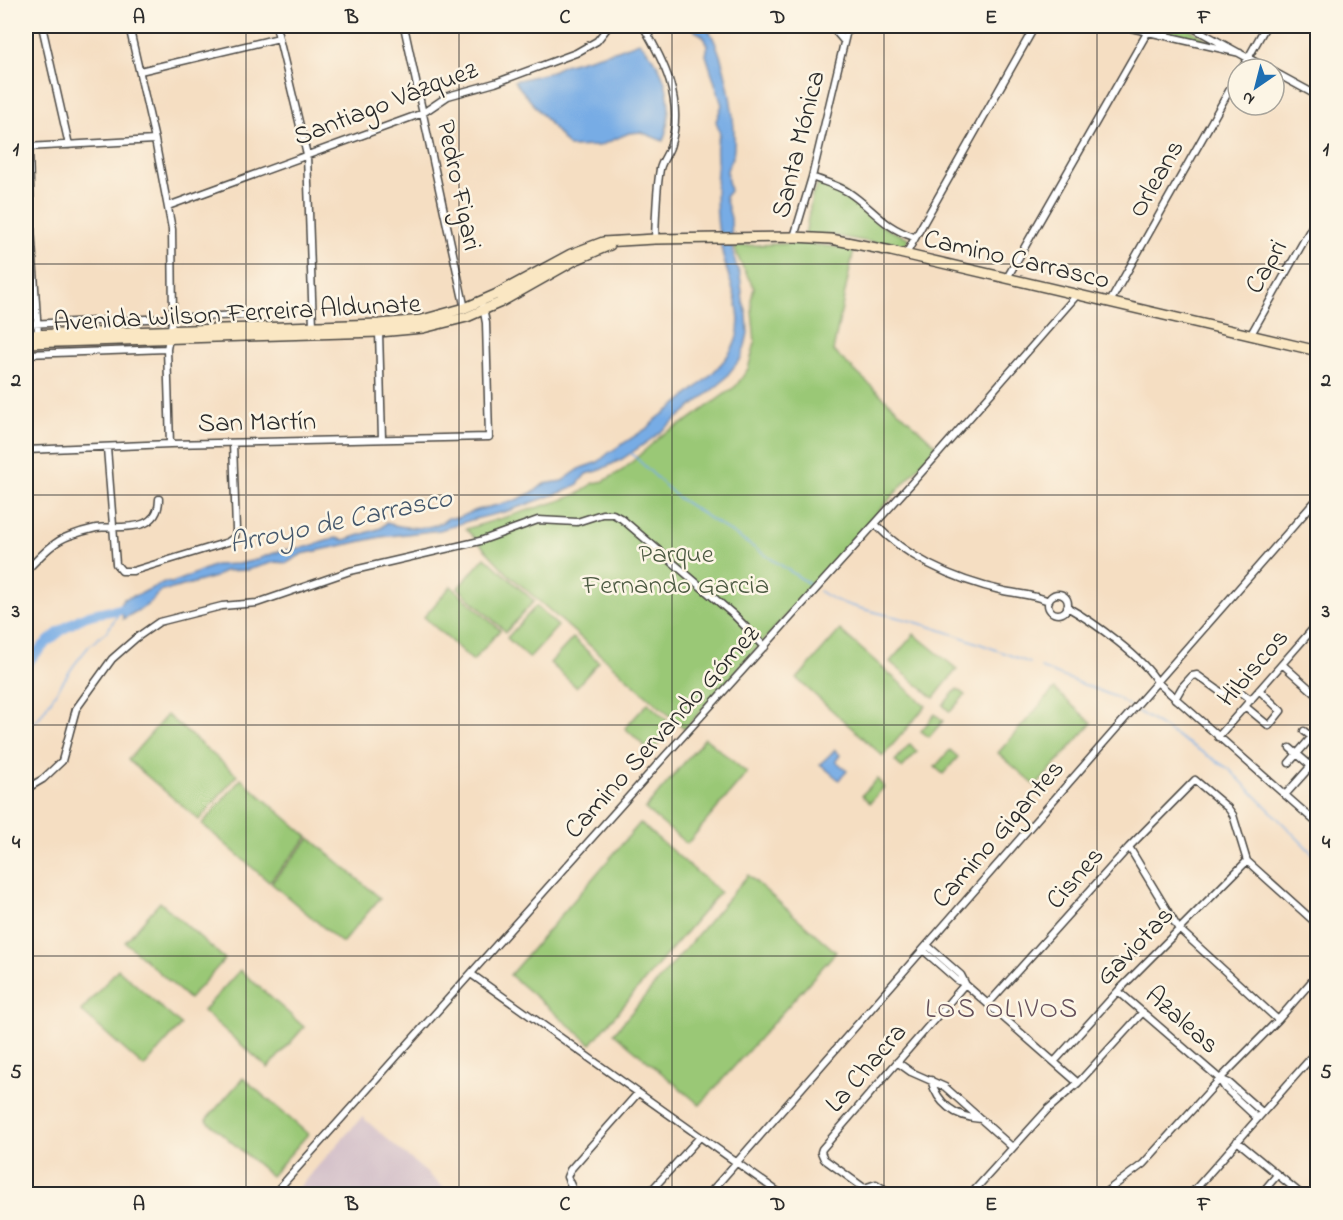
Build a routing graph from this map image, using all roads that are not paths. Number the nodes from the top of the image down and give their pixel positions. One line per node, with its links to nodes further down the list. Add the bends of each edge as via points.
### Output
1 (42, 26): 25 (street)
2 (129, 26): 19 (street)
3 (276, 26): 14 (street)
4 (404, 26): 23 (street, Pedro Figari)
5 (609, 26): 23 (street, Santiago Vázquez, via 597,41 576,53 448,96)
6 (643, 26): 35 (street, via 664,62 675,115 671,144 661,166)
7 (831, 26): 15 (street)
8 (848, 26): 15 (street, Santa Mónica)
9 (1035, 26): 33 (street)
10 (1122, 26): 13 (street)
11 (1190, 26): 16 (street)
12 (1266, 26): 18 (street)
13 (1150, 29): 16 (street); 37 (street)
14 (279, 38): 19 (street); 27 (street)
15 (844, 41): 28 (street, Santa Mónica)
16 (1240, 53): 17 (street)
17 (1246, 57)
18 (1249, 57)
19 (140, 71): 24 (street)
20 (1286, 79): 22 (street)
21 (1226, 96): 39 (street, Orleans)
22 (1317, 96)
23 (423, 113): 27 (street, Santiago Vázquez); 41 (street, Pedro Figari)
24 (155, 140): 25 (street); 29 (street)
25 (69, 145): 26 (street)
26 (27, 147): 31 (street)
27 (307, 155): 29 (street, Santiago Vázquez); 46 (street)
28 (812, 177): 32 (street, Santa Mónica); 33 (street, via 841,188 891,227)
29 (168, 206): 43 (street)
30 (1317, 216): 51 (street, Capri)
31 (28, 227): 44 (street)
32 (794, 237): 34 (main road, Camino Carrasco); 36 (main road, Camino Carrasco, via 831,239)
33 (914, 237): 36 (street)
34 (702, 238): 35 (main road, Avenida Wilson Ferreira Aldunate)
35 (655, 239): 40 (main road, Avenida Wilson Ferreira Aldunate, via 612,243)
36 (906, 255): 37 (main road, Camino Carrasco)
37 (1007, 278): 38 (main road, Camino Carrasco)
38 (1077, 295): 39 (main road, Camino Carrasco); 63 (street, Camino Servando Gómez)
39 (1110, 302): 51 (main road, Camino Carrasco)
40 (483, 306): 41 (main road, Avenida Wilson Ferreira Aldunate); 56 (street, San Martín, via 489,436)
41 (466, 313): 46 (main road, Avenida Wilson Ferreira Aldunate, via 407,322); 47 (main road, Avenida Wilson Ferreira Aldunate, via 423,328)
42 (243, 315): 43 (street, Avenida Wilson Ferreira Aldunate)
43 (173, 317): 44 (street, Avenida Wilson Ferreira Aldunate); 48 (street)
44 (37, 323): 45 (street, Avenida Wilson Ferreira Aldunate); 49 (street)
45 (26, 324)
46 (313, 326): 48 (main road, Avenida Wilson Ferreira Aldunate)
47 (379, 332): 48 (main road, Avenida Wilson Ferreira Aldunate); 56 (street)
48 (170, 333): 49 (main road, Avenida Wilson Ferreira Aldunate); 52 (main road, Avenida Wilson Ferreira Aldunate); 53 (street)
49 (38, 334): 50 (main road, Avenida Wilson Ferreira Aldunate)
50 (26, 335)
51 (1250, 336): 54 (main road, Camino Carrasco)
52 (26, 343)
53 (167, 349): 55 (street, Avenida Wilson Ferreira Aldunate); 58 (street)
54 (1317, 351)
55 (26, 354)
56 (382, 439): 57 (street, San Martín)
57 (233, 442): 58 (street, San Martín); 64 (street, via 235,537 122,572 116,564)
58 (170, 444): 59 (street, San Martín)
59 (106, 448): 60 (street, San Martín); 64 (street)
60 (26, 450)
61 (1317, 498): 71 (street, Camino Gigantes)
62 (159, 500): 64 (street, via 159,507 148,521)
63 (875, 525): 66 (street, via 912,555 943,572 964,581); 69 (street, Camino Servando Gómez)
64 (113, 528): 65 (street, via 67,536)
65 (26, 571)
66 (1049, 601): 67 (street, via 1048,607 1055,614); 67 (street, via 1052,596 1061,595 1066,598)
67 (1067, 608): 71 (street, via 1107,633)
68 (1317, 623): 70 (street, Hibiscos)
69 (765, 647): 87 (street, via 734,615 622,519 602,514 577,522 538,520 480,541 350,571 257,603 222,606 159,622 112,659 76,709 62,761 43,780); 95 (street, Camino Servando Gómez)
70 (1282, 664): 72 (street, Hibiscos); 73 (street)
71 (1157, 682): 74 (street); 94 (street, Camino Gigantes)
72 (1259, 690): 75 (street, Hibiscos); 76 (street, via 1281,714 1269,726)
73 (1317, 696)
74 (1175, 699): 75 (street, via 1187,681 1197,675 1219,692 1236,689); 79 (street)
75 (1251, 700): 76 (street, Hibiscos)
76 (1246, 707): 79 (street, Hibiscos)
77 (1304, 731): 78 (street)
78 (1314, 735): 80 (street); 82 (street)
79 (1218, 737): 88 (street)
80 (1317, 742)
81 (1290, 748): 82 (street)
82 (1297, 754): 84 (street); 85 (street)
83 (1317, 758): 85 (street)
84 (1288, 763)
85 (1311, 766): 86 (street); 88 (street)
86 (1317, 772)
87 (26, 789)
88 (1285, 795): 89 (street)
89 (1317, 825)
90 (1129, 847): 91 (street, Cisnes, via 1195,780 1233,815); 93 (street); 99 (street, Cisnes)
91 (1247, 861): 92 (street); 93 (street, Gaviotas)
92 (1317, 925)
93 (1178, 928): 98 (street, Gaviotas); 101 (street)
94 (925, 948): 97 (street, via 961,975); 115 (street, Camino Gigantes)
95 (471, 974): 108 (street); 118 (street, Camino Servando Gómez)
96 (1317, 974): 101 (street)
97 (965, 984): 99 (street); 103 (street, La Chacra)
98 (1118, 991): 100 (street, Azaleas); 104 (street, Gaviotas)
99 (988, 1004): 104 (street)
100 (1143, 1012): 105 (street, Azaleas); 107 (street)
101 (1278, 1020): 105 (street)
102 (1317, 1050): 109 (street)
103 (897, 1062): 106 (street); 117 (street, La Chacra, via 821,1152 824,1159)
104 (1054, 1062): 107 (street)
105 (1220, 1079): 109 (street, Azaleas); 110 (street, Azaleas); 125 (street, via 1143,1164)
106 (931, 1080): 111 (street, via 945,1087); 111 (street, via 946,1107 960,1116)
107 (1078, 1083): 114 (street)
108 (638, 1093): 112 (street); 119 (street, via 570,1170 567,1177)
109 (1263, 1112): 110 (street)
110 (1257, 1118): 113 (street)
111 (981, 1120): 114 (street)
112 (700, 1137): 115 (street); 120 (street)
113 (1237, 1141): 116 (street); 126 (street)
114 (1012, 1147): 124 (street)
115 (737, 1162): 121 (street, Camino Gigantes); 122 (street)
116 (1277, 1175): 127 (street); 128 (street)
117 (864, 1191): 123 (street, via 876,1184)
118 (274, 1194)
119 (574, 1194)
120 (648, 1194)
121 (709, 1194)
122 (781, 1194)
123 (892, 1194)
124 (971, 1194)
125 (1103, 1194)
126 (1191, 1194)
127 (1261, 1194)
128 (1301, 1194)

